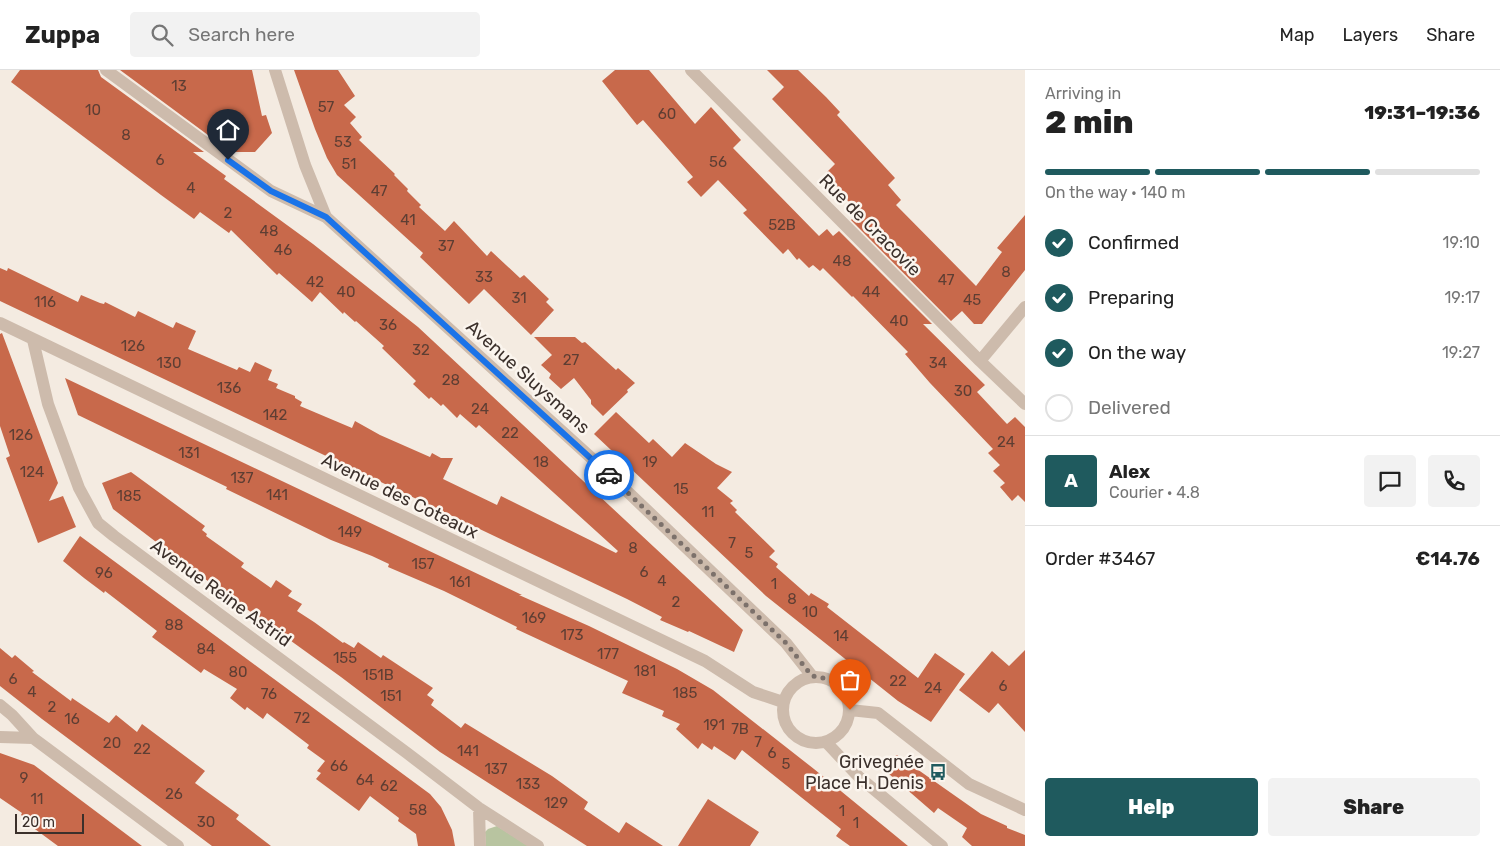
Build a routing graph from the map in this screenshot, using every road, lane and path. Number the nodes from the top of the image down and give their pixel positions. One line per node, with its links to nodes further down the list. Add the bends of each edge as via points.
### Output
1 (106, 70): 4 (street, via 271,191)
2 (275, 70): 4 (street, Avenue Sluysmans, via 305,165)
3 (691, 70): 8 (street, Rue de Cracovie)
4 (326, 217): 10 (street, Avenue Sluysmans, via 609,474 786,643)
5 (1025, 308): 8 (street)
6 (0, 323): 7 (street, Avenue des Coteaux)
7 (33, 340): 11 (street, Avenue des Coteaux, via 705,661 753,692); 17 (street, Avenue Reine Astrid, via 48,404 79,488 98,523)
8 (980, 361): 9 (street, Rue de Cracovie)
9 (1025, 404)
10 (812, 676): 11 (street, via 799,680 787,691); 13 (street, via 830,679 844,691)
11 (783, 702): 16 (street, via 783,718 790,732 807,743)
12 (0, 705): 15 (street)
13 (850, 710): 16 (street, via 847,724); 18 (street, via 878,712 969,784)
14 (0, 737): 15 (street)
15 (33, 738): 19 (street)
16 (826, 742): 22 (street, via 859,777)
17 (479, 808): 20 (street); 21 (street, Avenue Reine Astrid)
18 (1025, 810)
19 (178, 846)
20 (480, 846)
21 (538, 846)
22 (942, 846)

